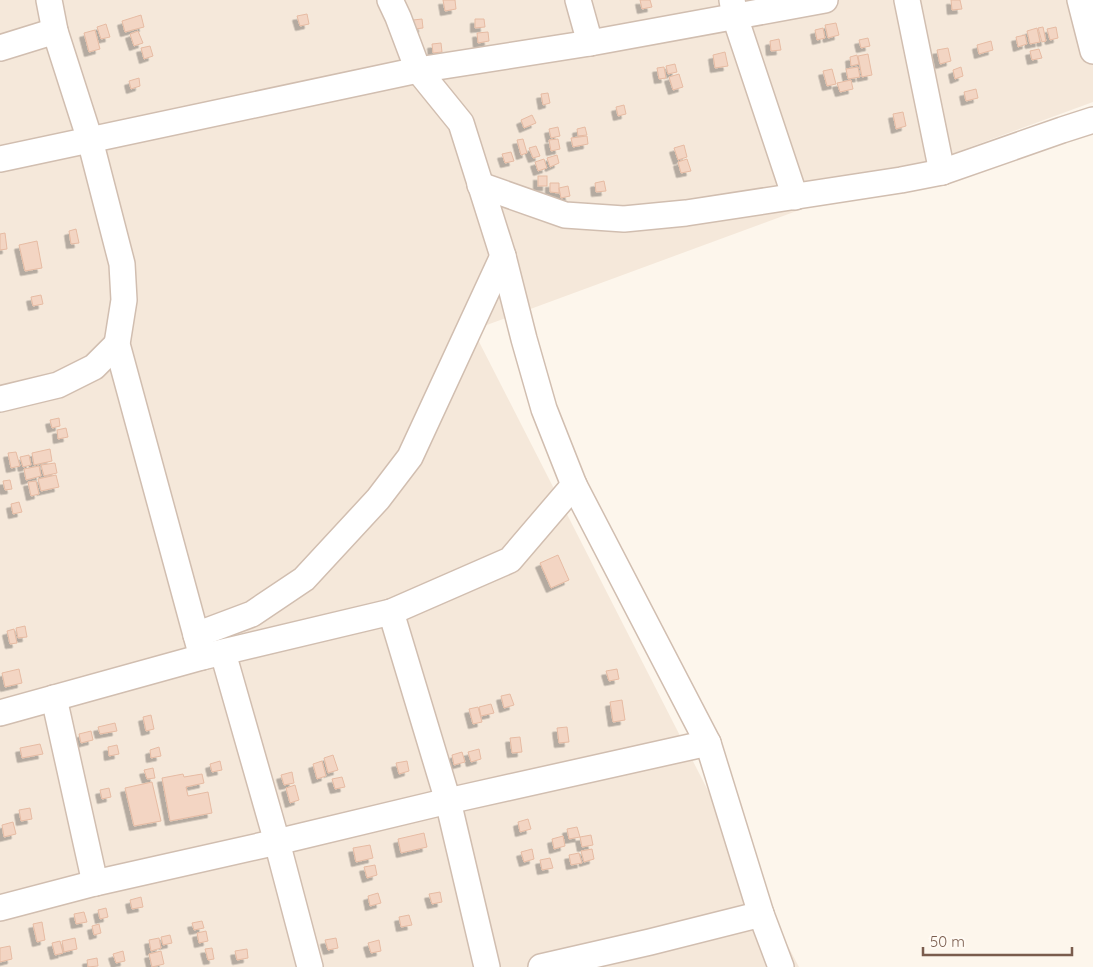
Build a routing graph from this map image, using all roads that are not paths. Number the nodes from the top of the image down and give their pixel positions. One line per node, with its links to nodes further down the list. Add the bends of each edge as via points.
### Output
1 (49, 0): 8 (street)
2 (390, 0): 12 (street)
3 (578, 0): 9 (street)
4 (825, 0): 7 (street)
5 (907, 0): 16 (street)
6 (1080, 0): 11 (street)
7 (734, 8): 9 (street); 18 (street)
8 (55, 31): 10 (street); 14 (street)
9 (590, 43): 12 (street)
10 (0, 48)
11 (1093, 51)
12 (418, 70): 14 (street); 17 (street, via 461,123)
13 (1093, 120): 16 (street)
14 (90, 140): 15 (street); 20 (street, via 122,264 124,300)
15 (0, 159)
16 (942, 172): 18 (street)
17 (480, 185): 18 (street, via 565,215 624,219); 19 (street)
18 (795, 197)
19 (503, 256): 22 (street, via 544,408); 24 (street, via 410,457 378,499 304,579)
20 (117, 344): 21 (street, via 94,367 58,386); 24 (street)
21 (0, 398)
22 (574, 485): 23 (street, via 510,560); 27 (street)
23 (391, 612): 24 (street); 28 (street)
24 (207, 648): 25 (street); 29 (street)
25 (54, 698): 26 (street); 30 (street)
26 (0, 713)
27 (708, 743): 28 (street); 32 (street)
28 (448, 801): 29 (street); 34 (street)
29 (277, 842): 30 (street); 33 (street)
30 (95, 883): 31 (street)
31 (0, 908)
32 (761, 914): 35 (street); 36 (street)
33 (310, 967)
34 (487, 967)
35 (540, 967)
36 (781, 967)

